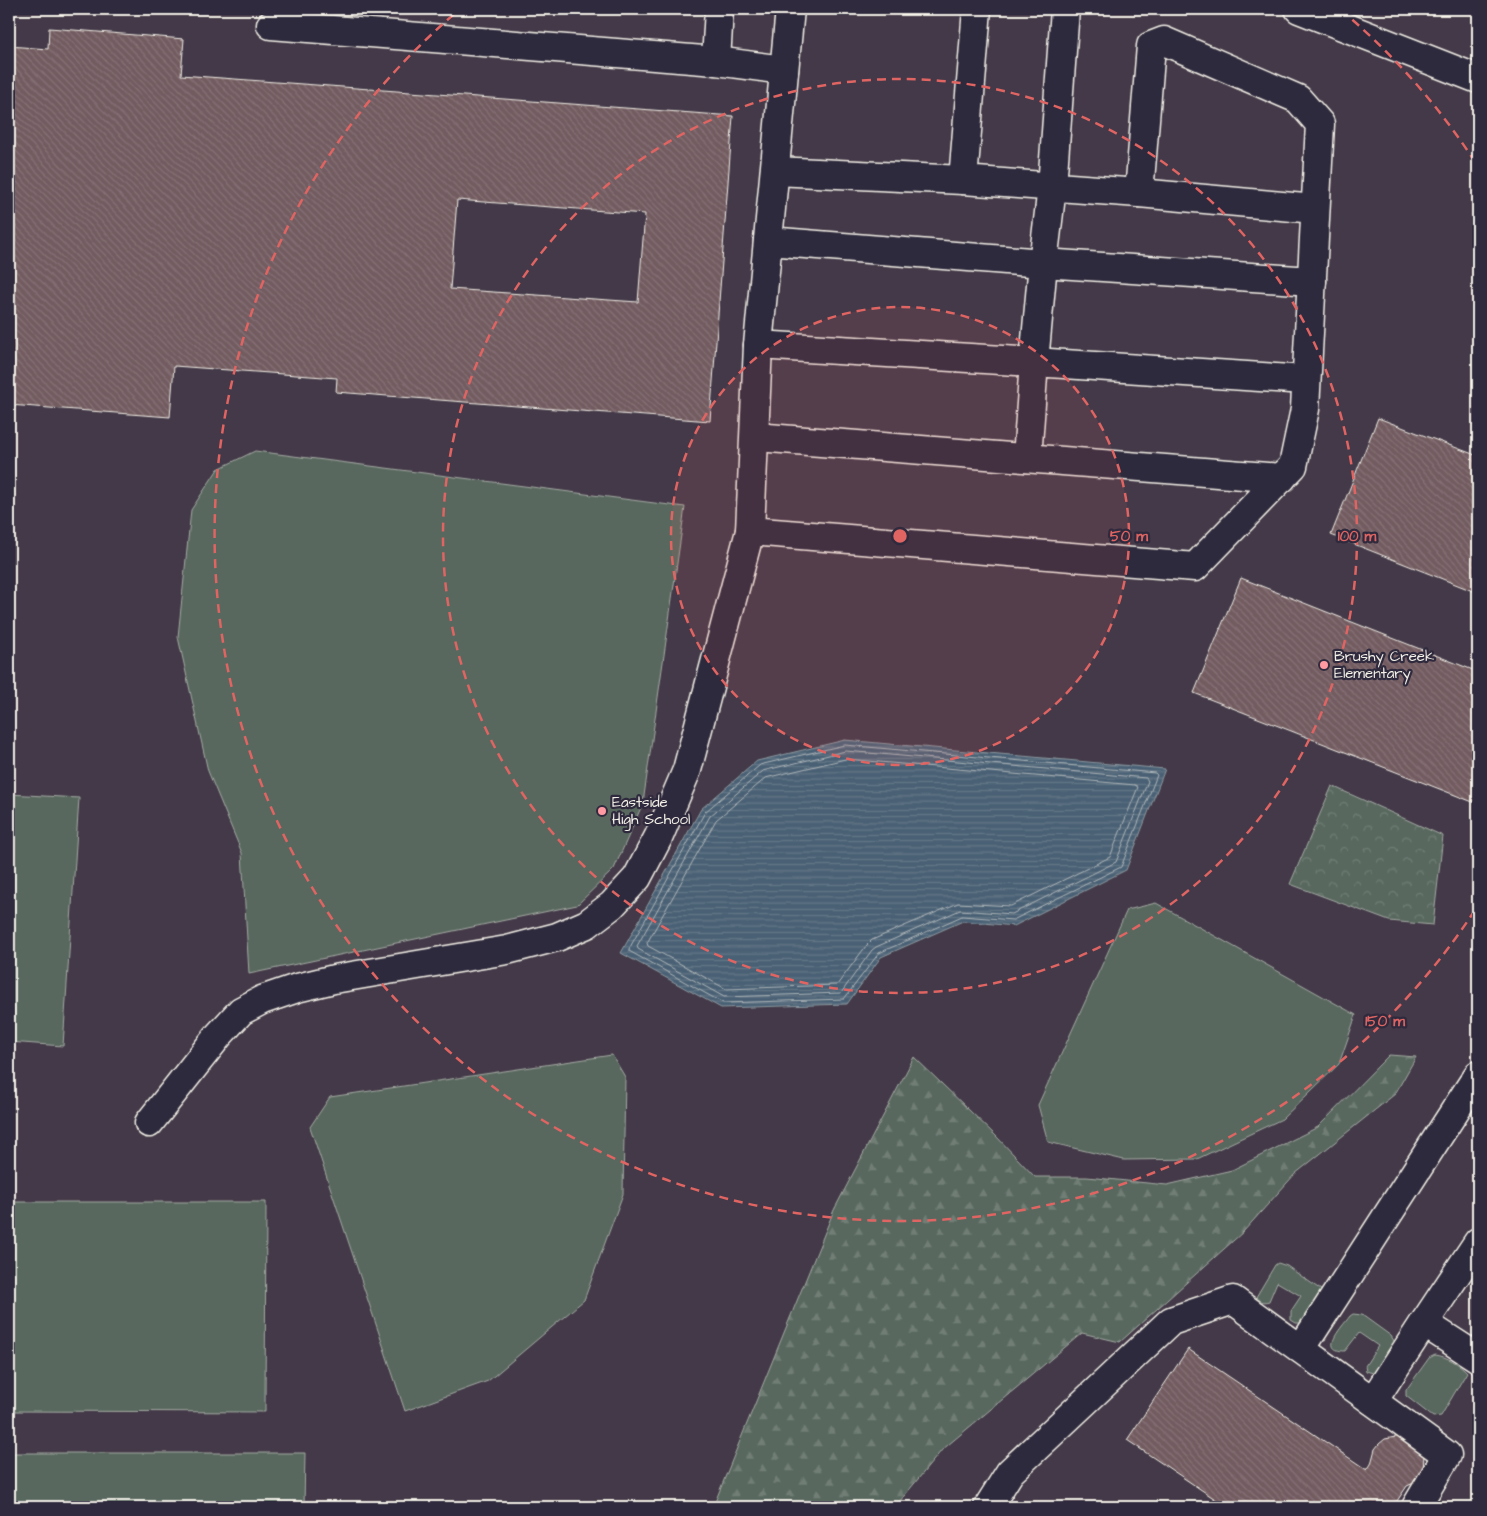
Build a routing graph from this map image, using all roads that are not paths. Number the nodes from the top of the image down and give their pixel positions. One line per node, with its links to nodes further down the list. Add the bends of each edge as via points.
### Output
1 (719, 9): 7 (street)
2 (790, 9): 8 (street)
3 (977, 9): 11 (street)
4 (1065, 9): 12 (street)
5 (1299, 9): 9 (street)
6 (271, 25): 7 (street)
7 (716, 61): 8 (street)
8 (784, 70): 10 (street)
9 (1478, 79)
10 (775, 171): 11 (street); 15 (street)
11 (963, 180): 12 (street)
12 (1052, 187): 13 (street); 16 (street)
13 (1139, 193): 14 (street); 14 (street, via 1151,46 1164,41 1298,99 1320,124)
14 (1315, 209): 17 (street)
15 (768, 242): 16 (street); 18 (street)
16 (1043, 263): 17 (street); 19 (street)
17 (1312, 281): 20 (street)
18 (758, 345): 19 (street); 21 (street)
19 (1034, 362): 20 (street); 22 (street)
20 (1306, 380): 23 (street, via 1305,409 1293,466)
21 (755, 437): 22 (street); 24 (street)
22 (1027, 458): 23 (street)
23 (1282, 478): 24 (street, via 1195,567)
24 (750, 531): 26 (street, via 687,770 660,836 637,878 612,905 587,924 557,937 507,950 334,979 262,1000 241,1011 218,1036)
25 (1478, 1075): 29 (street)
26 (149, 1123)
27 (1478, 1242): 28 (street)
28 (1424, 1323): 30 (street); 31 (street)
29 (1301, 1349): 31 (street); 32 (street, via 1233,1300 1171,1322 1010,1472)
30 (1478, 1358)
31 (1372, 1401): 33 (street, via 1447,1455)
32 (988, 1507)
33 (1416, 1507)

